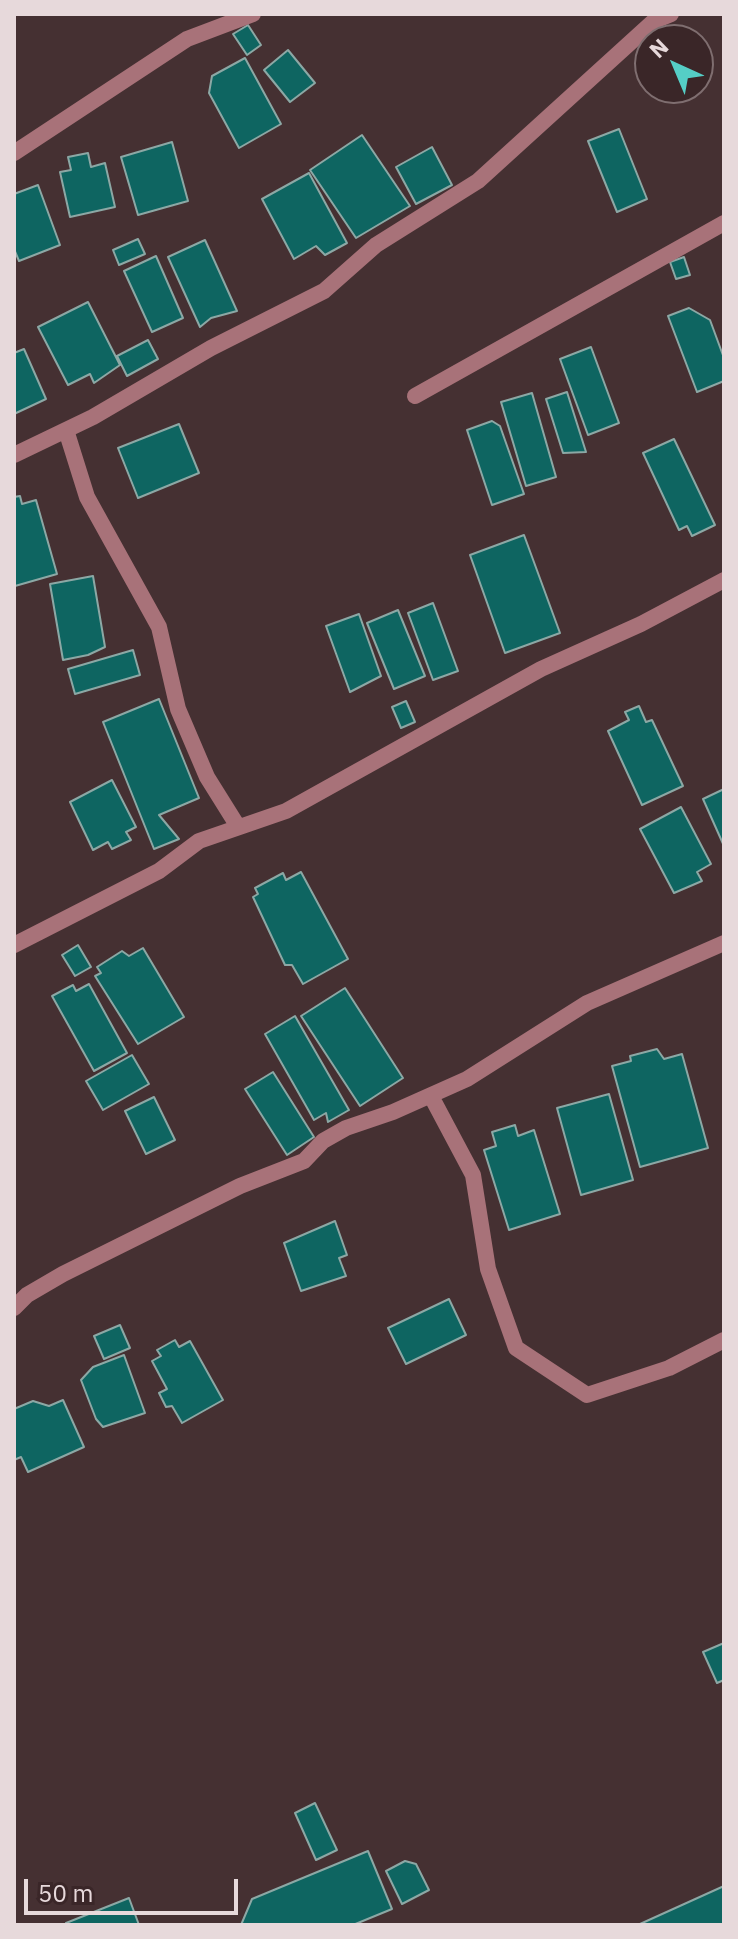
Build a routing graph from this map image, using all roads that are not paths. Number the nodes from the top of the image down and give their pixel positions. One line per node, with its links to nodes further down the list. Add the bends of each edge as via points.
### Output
1 (253, 14): 3 (street, via 187,39)
2 (671, 14): 6 (street, via 654,21 478,181 376,245 324,291)
3 (14, 153)
4 (724, 223): 5 (street)
5 (415, 396)
6 (66, 430): 7 (street); 9 (street, via 87,497 159,627 178,709 207,777)
7 (14, 455)
8 (724, 580): 9 (street, via 541,669 286,811)
9 (237, 825): 11 (street)
10 (724, 943): 12 (street, via 587,1003)
11 (14, 945)
12 (431, 1096): 13 (street, via 346,1128 304,1161 240,1186 63,1274); 14 (street, via 473,1175 488,1269 516,1348 587,1395 669,1368)
13 (14, 1308)
14 (724, 1340)

